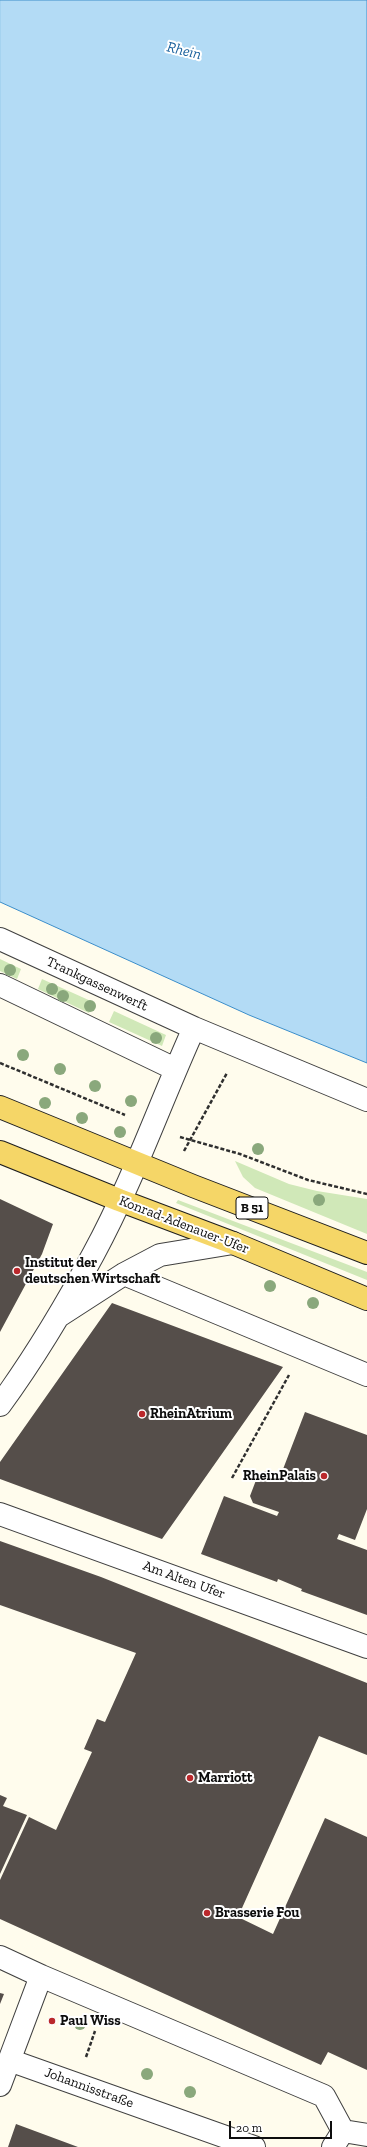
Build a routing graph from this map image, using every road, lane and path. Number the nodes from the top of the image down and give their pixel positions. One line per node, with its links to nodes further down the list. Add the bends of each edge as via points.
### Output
1 (0, 939): 3 (street, Trankgassenwerft)
2 (0, 985): 6 (street)
3 (194, 1028): 4 (street, Trankgassenwerft); 6 (street)
4 (240, 1048): 7 (street, Trankgassenwerft); 10 (path)
5 (0, 1063): 9 (path)
6 (175, 1070): 9 (street)
7 (367, 1100)
8 (0, 1107): 12 (main road, B 51)
9 (152, 1126): 10 (path); 12 (street)
10 (191, 1140): 13 (path); 14 (path, via 240,1154 308,1180)
11 (0, 1152): 15 (main road, Konrad-Adenauer-Ufer)
12 (137, 1162): 13 (main road, B 51); 15 (street)
13 (171, 1176): 17 (main road, B 51)
14 (367, 1194)
15 (119, 1200): 16 (main road, Konrad-Adenauer-Ufer); 20 (street, via 94,1253)
16 (233, 1243): 18 (street, via 160,1255); 19 (main road, Konrad-Adenauer-Ufer)
17 (367, 1253)
18 (124, 1274): 20 (street); 22 (street)
19 (367, 1299)
20 (57, 1318): 23 (street)
21 (289, 1374): 24 (path)
22 (367, 1375)
23 (0, 1405)
24 (232, 1478)
25 (0, 1514): 26 (street, Am Alten Ufer)
26 (367, 1647)
27 (0, 1957): 28 (street)
28 (41, 1976): 29 (street); 30 (street)
29 (105, 2003): 31 (path); 34 (street, via 324,2096)
30 (9, 2060): 31 (street, Johannisstraße); 32 (street)
31 (76, 2084): 35 (street, Johannisstraße)
32 (0, 2085)
33 (367, 2135): 34 (street)
34 (338, 2139)
35 (254, 2147)

